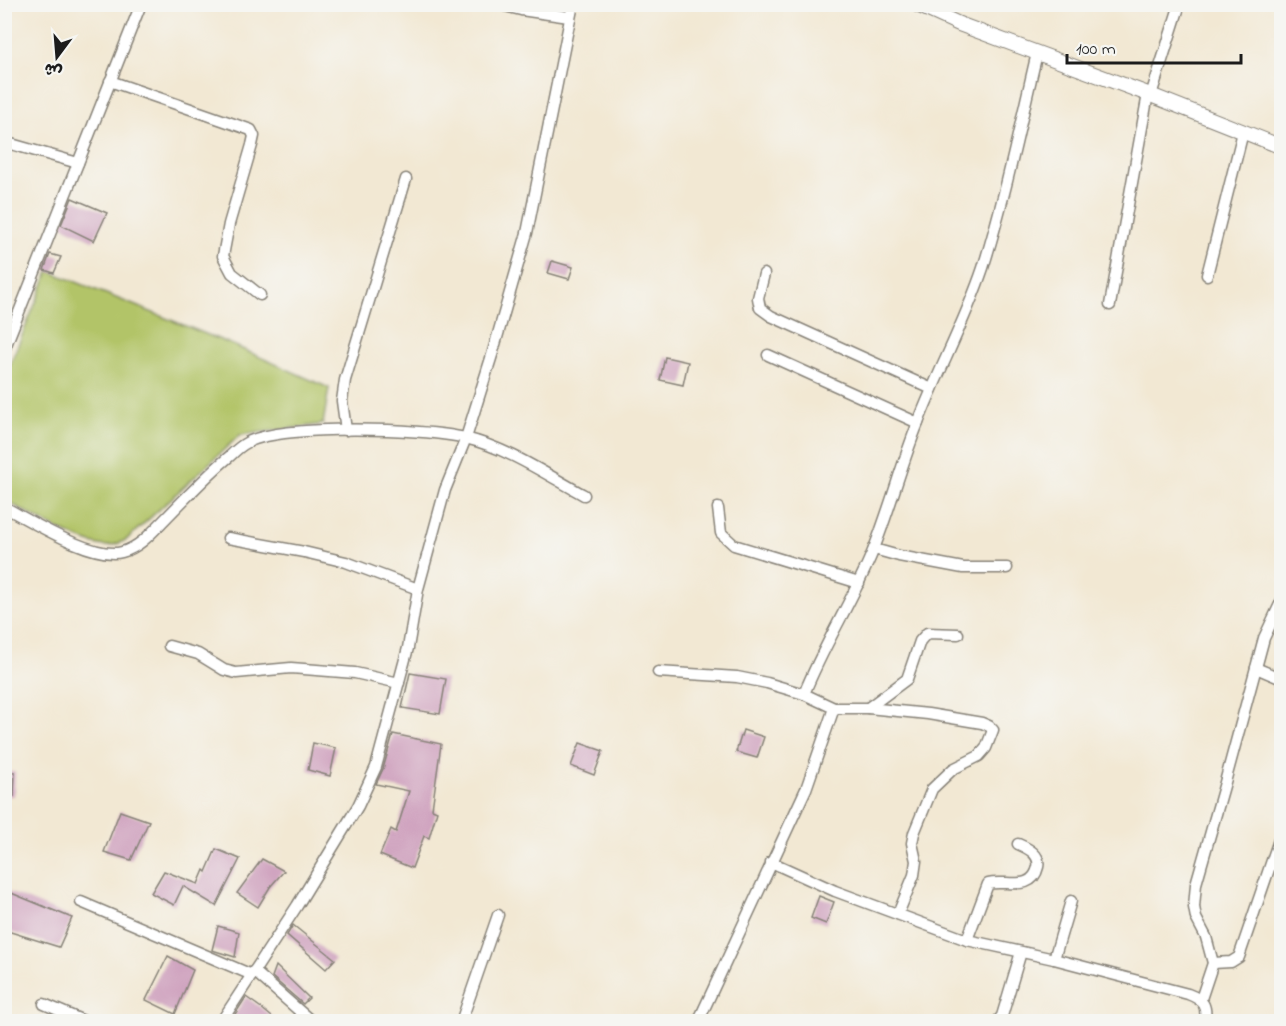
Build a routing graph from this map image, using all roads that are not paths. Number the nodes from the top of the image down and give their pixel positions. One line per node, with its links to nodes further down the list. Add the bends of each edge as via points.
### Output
1 (141, 4): 8 (street)
2 (497, 4): 6 (street)
3 (573, 4): 6 (street)
4 (915, 4): 7 (street)
5 (1180, 4): 9 (street)
6 (569, 17): 24 (street, via 527,233)
7 (1037, 53): 9 (street); 21 (street, via 982,268 964,322)
8 (110, 81): 13 (street); 17 (street, via 251,130 254,136 223,256 232,273)
9 (1150, 94): 10 (street); 18 (street)
10 (1243, 132): 12 (street); 16 (street)
11 (4, 142): 13 (street)
12 (1281, 147)
13 (78, 163): 19 (street)
14 (406, 179): 23 (street, via 342,390)
15 (764, 274): 21 (street, via 758,298 760,308 771,316)
16 (1207, 275)
17 (261, 295)
18 (1110, 305)
19 (4, 350)
20 (768, 355): 22 (street)
21 (932, 389): 22 (street)
22 (918, 423): 29 (street)
23 (346, 430): 24 (street); 26 (street, via 272,435 247,442 141,543 121,552 104,553 77,544)
24 (466, 438): 25 (street, via 511,455); 32 (street, via 445,490)
25 (584, 495)
26 (4, 507)
27 (718, 508): 31 (street, via 721,533 734,545)
28 (228, 538): 32 (street, via 346,562)
29 (874, 549): 30 (street, via 963,568); 31 (street)
30 (1007, 568)
31 (859, 583): 40 (street)
32 (418, 589): 39 (street)
33 (1281, 600): 36 (street)
34 (958, 634): 42 (street, via 927,633 907,679)
35 (169, 646): 39 (street, via 198,654 236,674 291,668 355,673)
36 (1256, 668): 38 (street); 53 (street, via 1196,884 1196,918)
37 (658, 672): 40 (street, via 737,677)
38 (1281, 679)
39 (399, 683): 54 (street, via 376,767 358,806)
40 (804, 694): 41 (street)
41 (834, 708): 42 (street); 45 (street, via 806,789)
42 (868, 708): 48 (street, via 975,722 993,730 979,756 953,769 932,789 914,833 914,875)
43 (1281, 831): 53 (street, via 1239,957 1231,962)
44 (1018, 844): 50 (street, via 1033,852 1039,862 1038,870 1020,884 988,884)
45 (771, 862): 48 (street); 61 (street)
46 (1071, 901): 52 (street)
47 (81, 902): 54 (street)
48 (898, 914): 50 (street)
49 (498, 915): 60 (street)
50 (967, 940): 51 (street)
51 (1021, 952): 52 (street); 62 (street)
52 (1054, 959): 55 (street)
53 (1213, 963): 55 (street)
54 (253, 973): 58 (street); 59 (street)
55 (1201, 999): 63 (street, via 1207,1009)
56 (44, 1004): 57 (street)
57 (86, 1022)
58 (221, 1022)
59 (312, 1022)
60 (461, 1022)
61 (698, 1022)
62 (997, 1022)
63 (1205, 1022)

